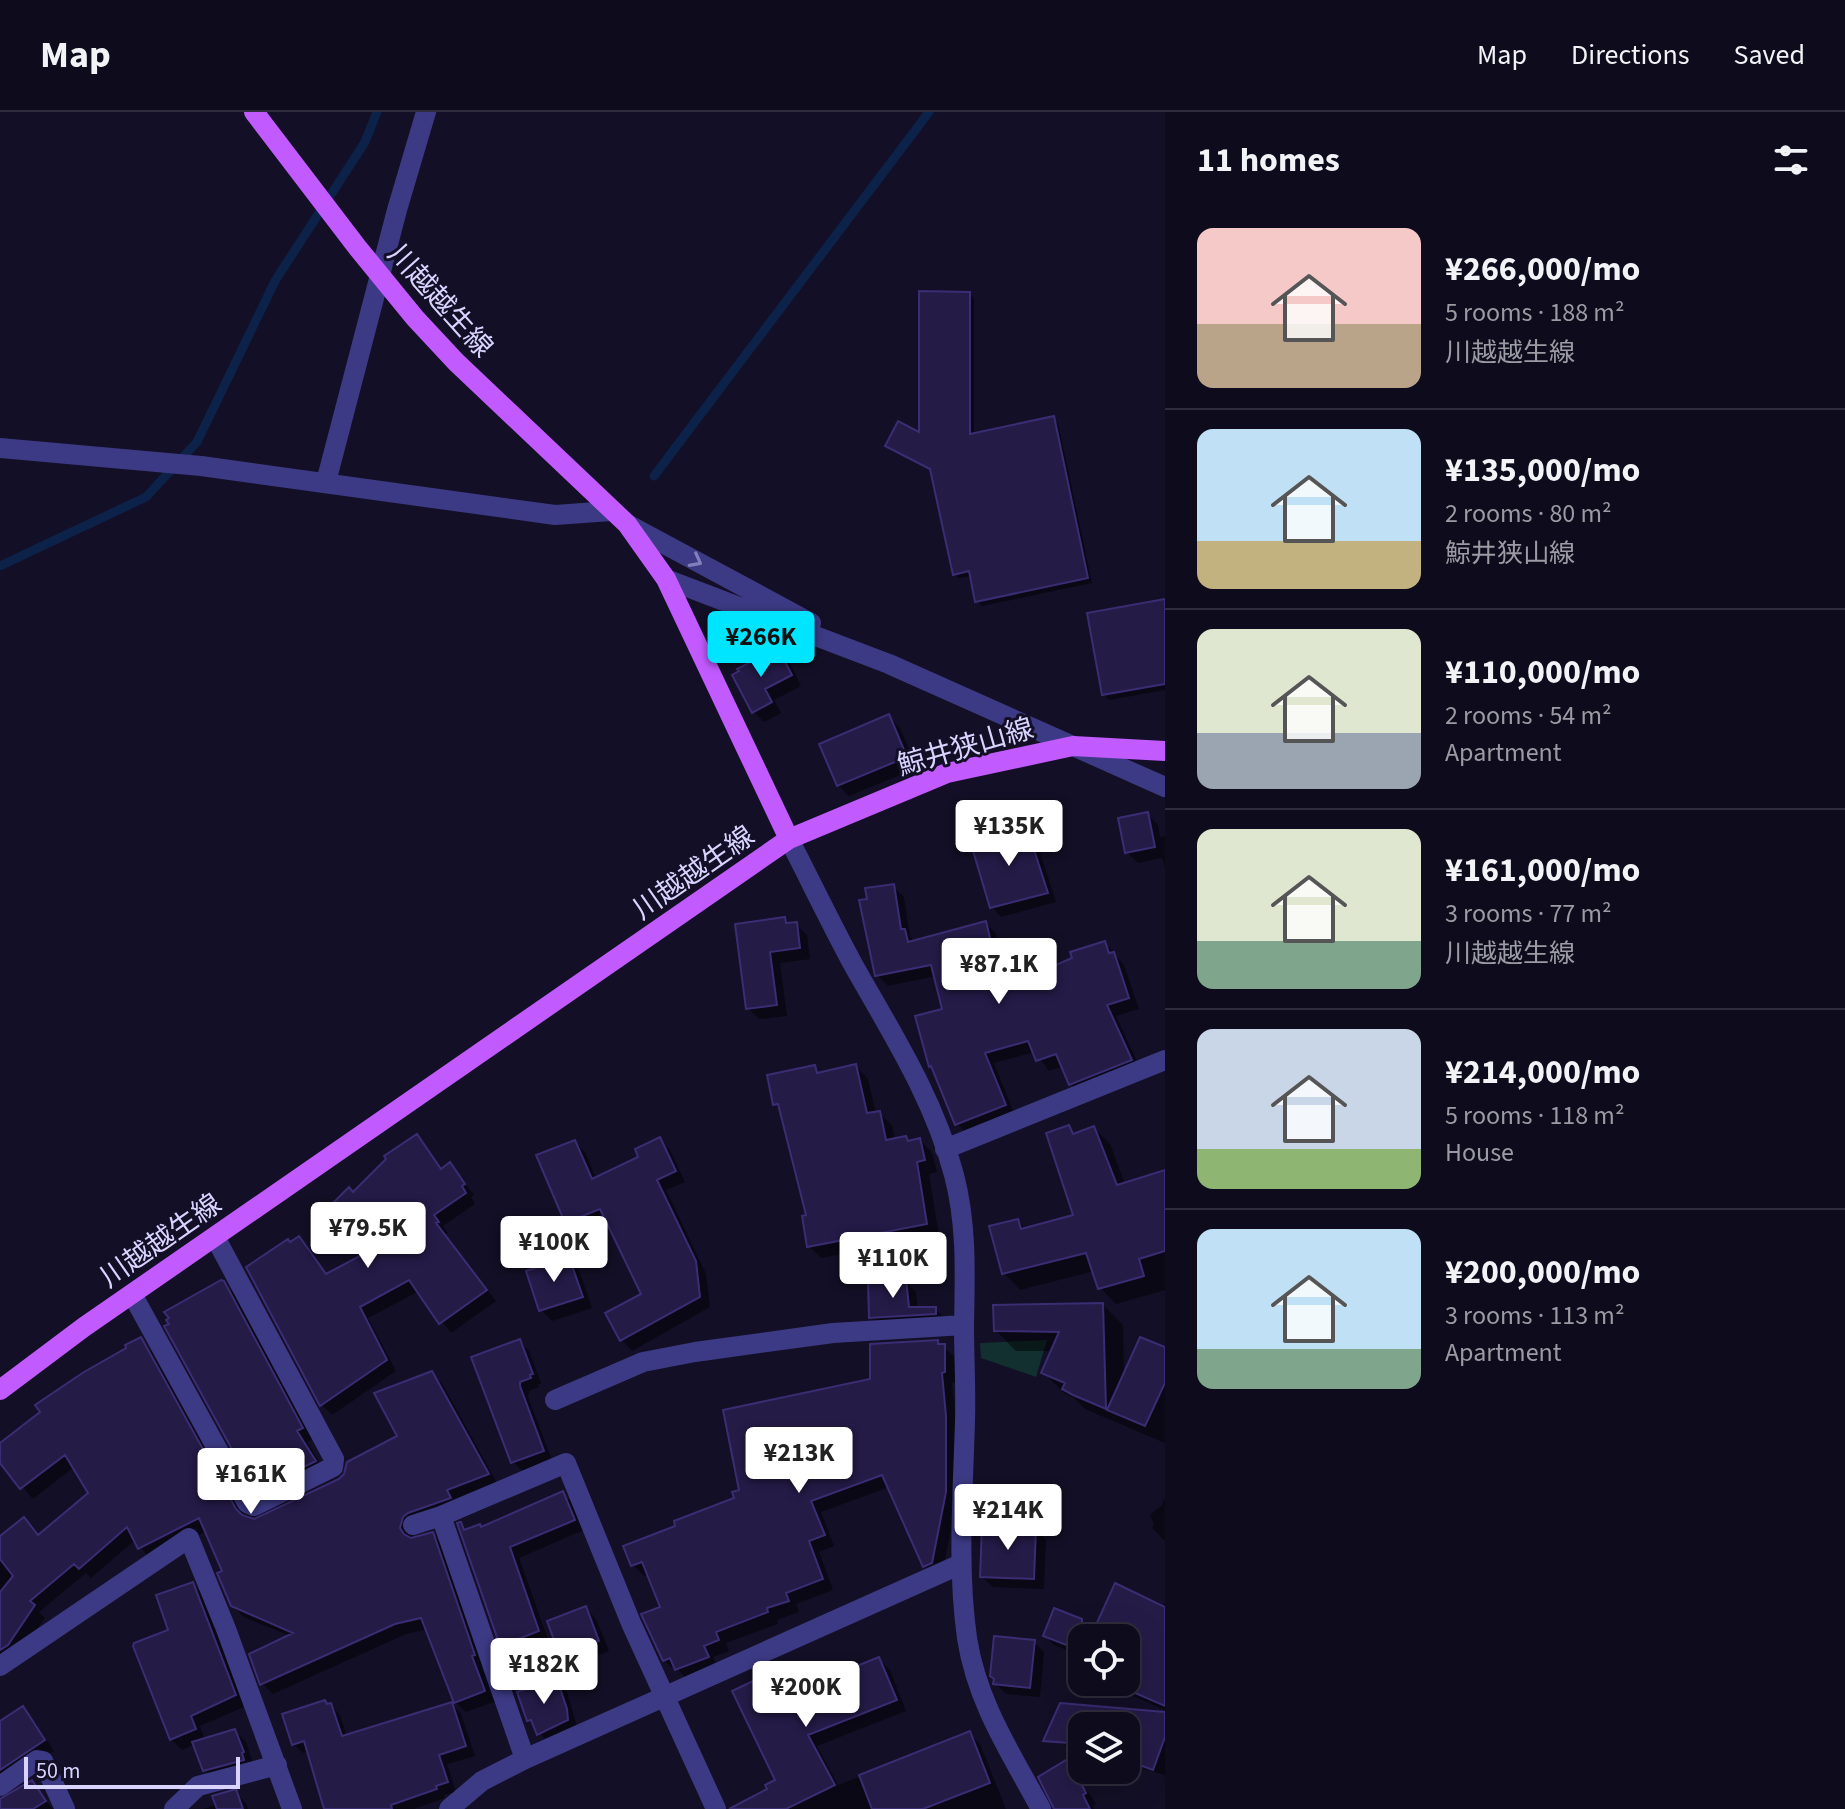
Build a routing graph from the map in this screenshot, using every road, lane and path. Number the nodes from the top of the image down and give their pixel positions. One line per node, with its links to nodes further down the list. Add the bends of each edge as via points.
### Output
1 (254, 112): 5 (main road, 川越越生線, via 388,287 456,362)
2 (426, 112): 4 (street)
3 (0, 448): 4 (street)
4 (326, 482): 5 (street, via 555,515)
5 (619, 518): 6 (main road, 川越越生線); 7 (street, one-way to 7)
6 (666, 579): 7 (street); 11 (main road, 川越越生線)
7 (889, 664): 8 (street)
8 (1073, 746): 9 (main road, 鯨井狭山線); 10 (street); 11 (main road, 鯨井狭山線, via 947,773)
9 (1165, 751)
10 (1165, 787)
11 (789, 839): 13 (street, via 905,1053); 14 (main road, 川越越生線)
12 (1165, 1060): 13 (street)
13 (945, 1149): 16 (street, via 966,1257)
14 (215, 1237): 15 (main road, 川越越生線); 15 (street, via 334,1459 333,1467 254,1506 247,1503)
15 (132, 1294): 17 (main road, 川越越生線)
16 (964, 1325): 18 (street, via 833,1333 695,1352 643,1362); 21 (street)
17 (0, 1390)
18 (555, 1400)
19 (441, 1516): 20 (street); 23 (street, via 566,1463); 24 (street)
20 (413, 1525)
21 (961, 1564): 23 (street); 32 (street, via 967,1640 980,1687 1006,1750)
22 (0, 1666): 25 (street, via 189,1538)
23 (666, 1694): 24 (street); 31 (street)
24 (525, 1759): 30 (street, via 482,1781)
25 (277, 1765): 28 (street, via 198,1786); 29 (street)
26 (0, 1786): 27 (street, via 43,1761)
27 (65, 1809)
28 (174, 1809)
29 (292, 1809)
30 (449, 1809)
31 (716, 1809)
32 (1041, 1809)

